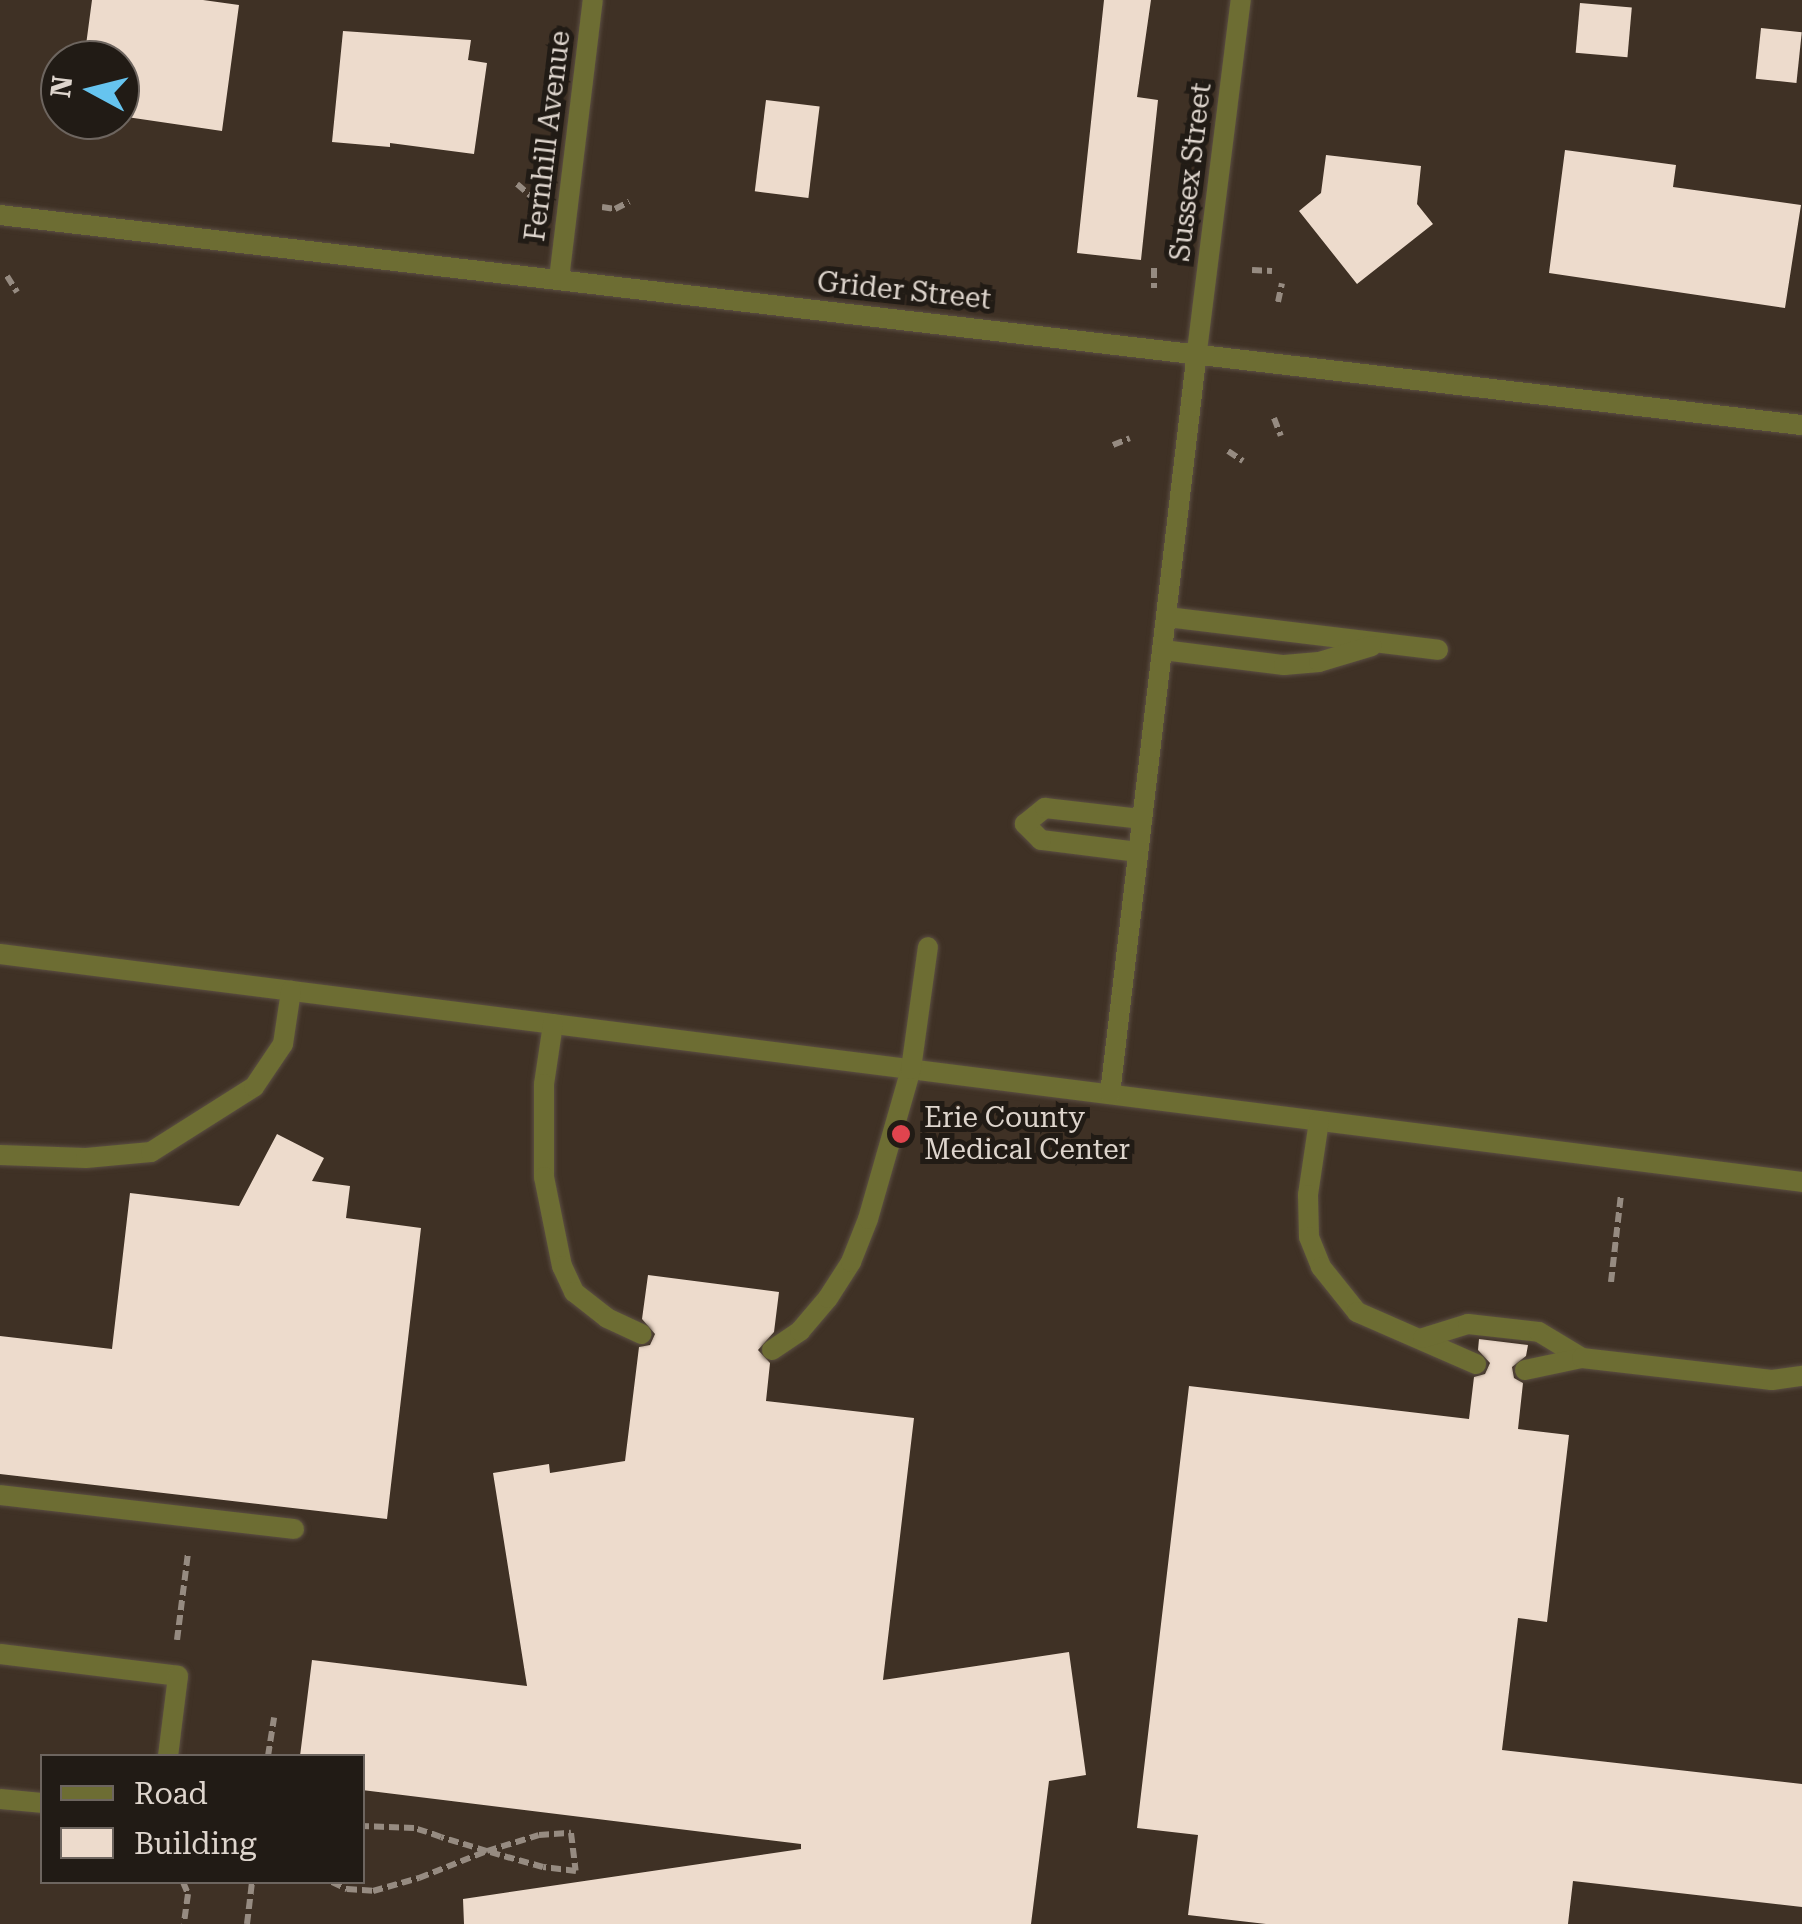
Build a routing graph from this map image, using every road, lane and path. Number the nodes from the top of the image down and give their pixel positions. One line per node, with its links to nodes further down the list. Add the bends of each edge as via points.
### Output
1 (593, 0): 12 (street, Fernhill Avenue)
2 (1241, 0): 17 (street, Sussex Street)
3 (516, 184): 4 (path)
4 (530, 196)
5 (629, 202): 6 (path)
6 (615, 209)
7 (0, 215): 12 (street, Grider Street)
8 (1154, 268): 14 (path)
9 (1252, 270): 10 (path)
10 (1272, 271)
11 (8, 276): 15 (path)
12 (559, 280): 17 (street, Grider Street)
13 (1282, 284): 16 (path)
14 (1154, 288)
15 (17, 292)
16 (1278, 302)
17 (1197, 351): 19 (street, Grider Street); 25 (street, Sussex Street)
18 (1274, 418): 20 (path)
19 (1802, 424)
20 (1280, 436)
21 (1130, 438): 22 (path)
22 (1113, 445)
23 (1228, 451): 24 (path)
24 (1243, 461)
25 (1167, 617): 26 (street); 27 (street, Sussex Street)
26 (1381, 644): 27 (street, via 1284,665); 28 (street)
27 (1162, 650): 29 (street, Sussex Street)
28 (1438, 650)
29 (1142, 819): 30 (street, Sussex Street); 30 (street, via 1046,808 1025,824 1040,840)
30 (1138, 852): 36 (street, Sussex Street)
31 (928, 946): 35 (street)
32 (0, 954): 33 (street)
33 (291, 991): 34 (street); 38 (street, via 283,1044 254,1086 151,1152 86,1158)
34 (553, 1024): 35 (street); 42 (street, via 544,1084 544,1176 562,1266 574,1292)
35 (911, 1070): 36 (street); 44 (street, via 851,1262 800,1331)
36 (1110, 1094): 37 (street)
37 (1319, 1121): 39 (street); 43 (street, via 1308,1195 1309,1237 1321,1268 1357,1312)
38 (0, 1154)
39 (1802, 1182)
40 (1621, 1197): 41 (path)
41 (1611, 1282)
42 (641, 1334)
43 (1423, 1338): 45 (street, via 1468,1324 1539,1332); 46 (street)
44 (772, 1350)
45 (1582, 1358): 47 (street); 48 (street, via 1772,1380)
46 (1476, 1364)
47 (1524, 1370)
48 (1802, 1376)
49 (0, 1495): 50 (street)
50 (294, 1529)
51 (189, 1544): 52 (path)
52 (177, 1645)
53 (0, 1654): 55 (street, via 178,1676)
54 (274, 1716): 56 (path)
55 (168, 1754)
56 (268, 1754)
57 (0, 1798): 58 (street)
58 (40, 1803)
59 (365, 1826): 60 (path, via 414,1828)
60 (487, 1851): 60 (path, via 539,1834 572,1833 576,1871); 63 (path, via 373,1891)
61 (184, 1884): 64 (path)
62 (252, 1884): 65 (path)
63 (336, 1884)
64 (184, 1924)
65 (248, 1924)

